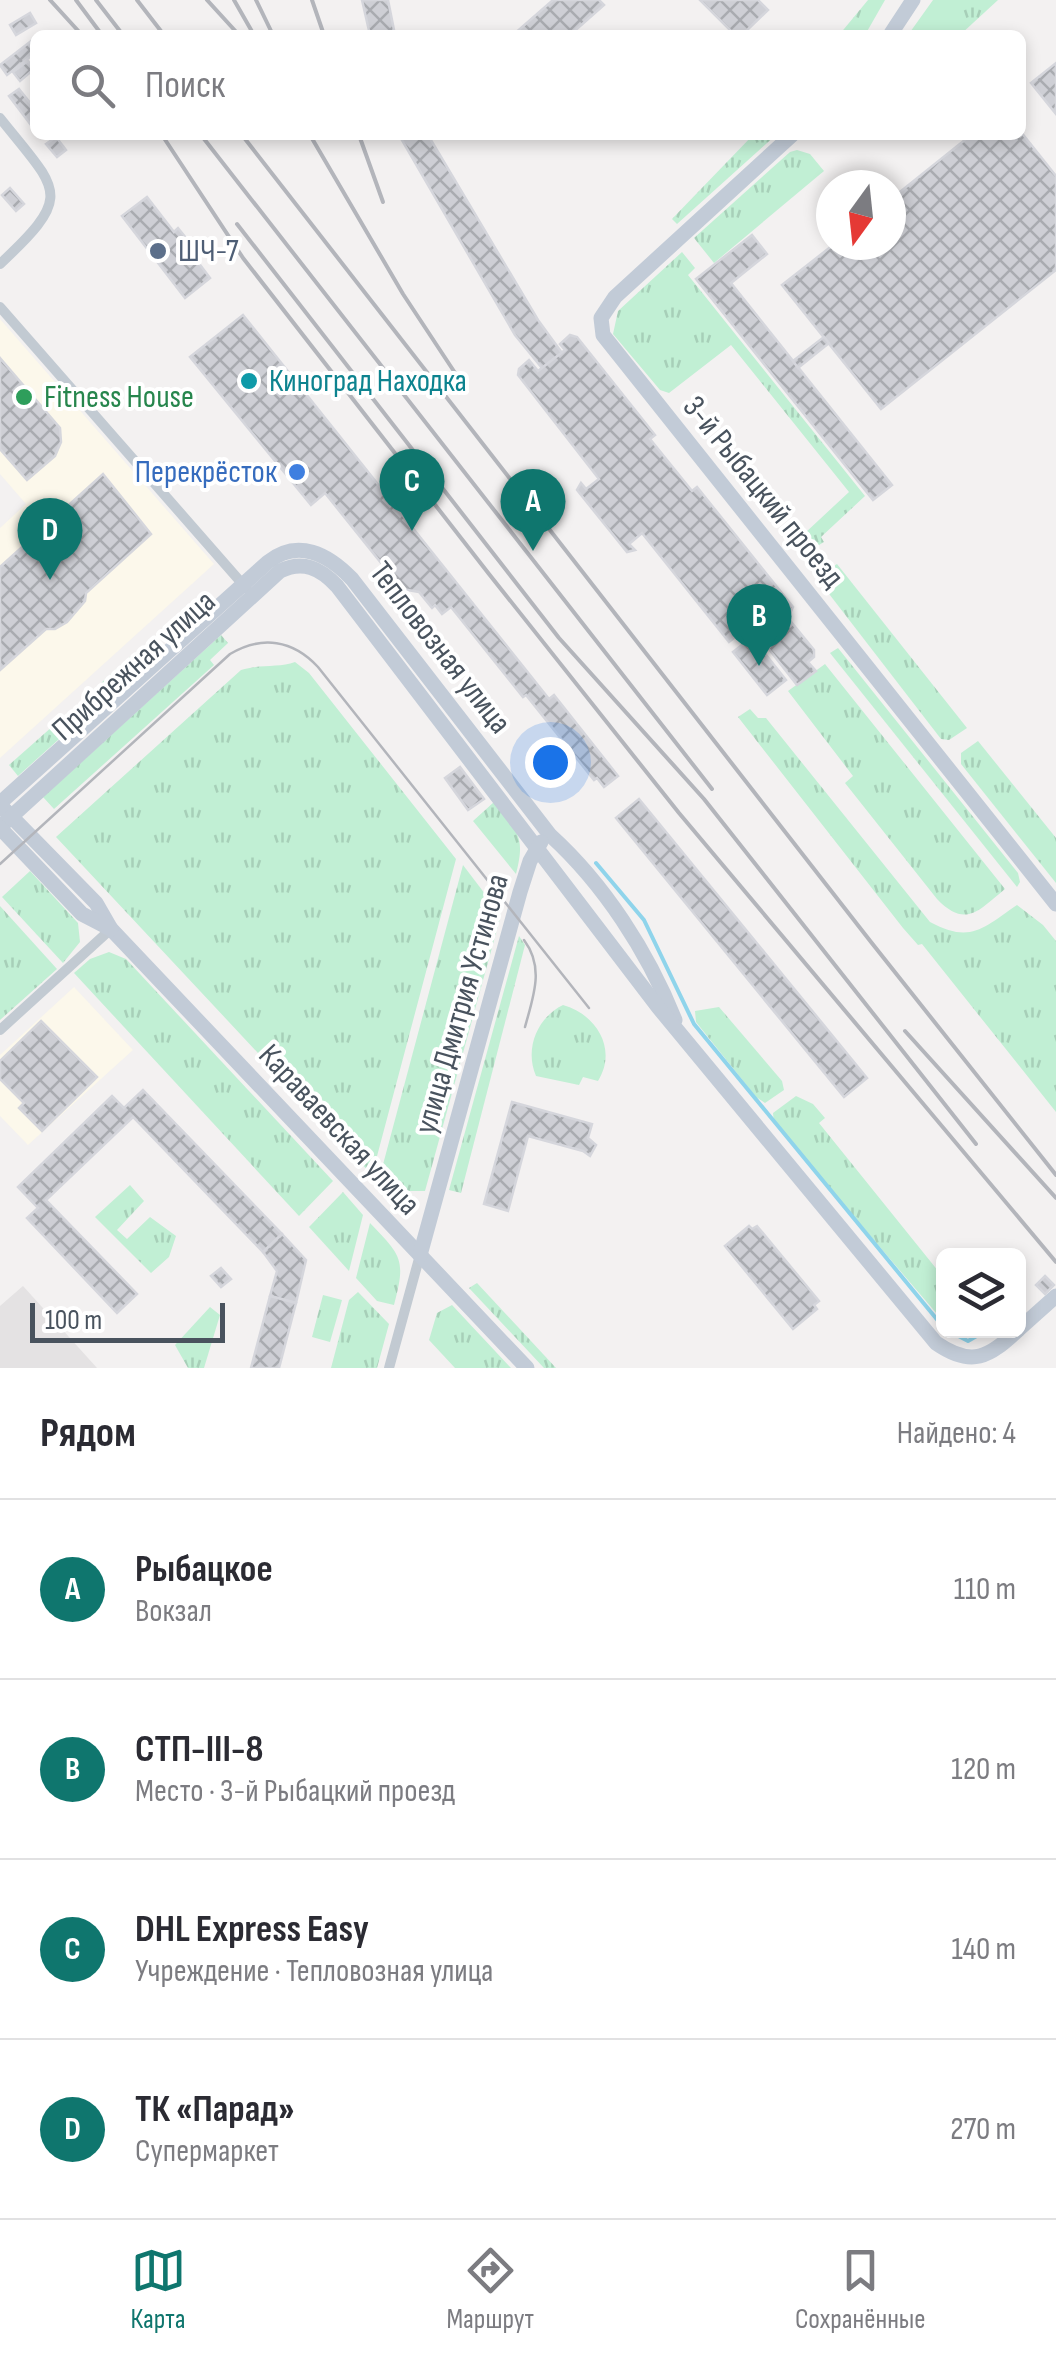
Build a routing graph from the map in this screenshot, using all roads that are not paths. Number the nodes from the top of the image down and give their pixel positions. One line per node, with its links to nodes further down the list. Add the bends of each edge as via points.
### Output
1 (913, 0): 2 (street)
2 (893, 30)
3 (0, 118): 5 (street, via 42,170 51,199 36,231)
4 (787, 140): 11 (street, 3-й Рыбацкий проезд, via 615,297 601,318 602,334)
5 (0, 264)
6 (0, 306): 8 (street)
7 (315, 560): 8 (street, Прибрежная улица, via 290,550 278,554); 10 (street, Тепловозная улица)
8 (248, 590): 9 (street, Прибрежная улица)
9 (2, 816): 12 (street, Караваевская улица, via 82,914)
10 (544, 840): 14 (street, Тепловозная улица); 14 (street, Тепловозная улица, via 569,852 616,911); 15 (street, улица Дмитрия Устинова, via 520,892)
11 (1056, 904)
12 (111, 929): 13 (street); 15 (street, Караваевская улица)
13 (0, 1030)
14 (680, 1033): 18 (street, Тепловозная улица, via 936,1343 952,1354 981,1358)
15 (420, 1255): 19 (street, улица Дмитрия Устинова); 20 (street, Караваевская улица)
16 (1056, 1296): 17 (street)
17 (1026, 1323)
18 (1009, 1338)
19 (390, 1368)
20 (527, 1368)

